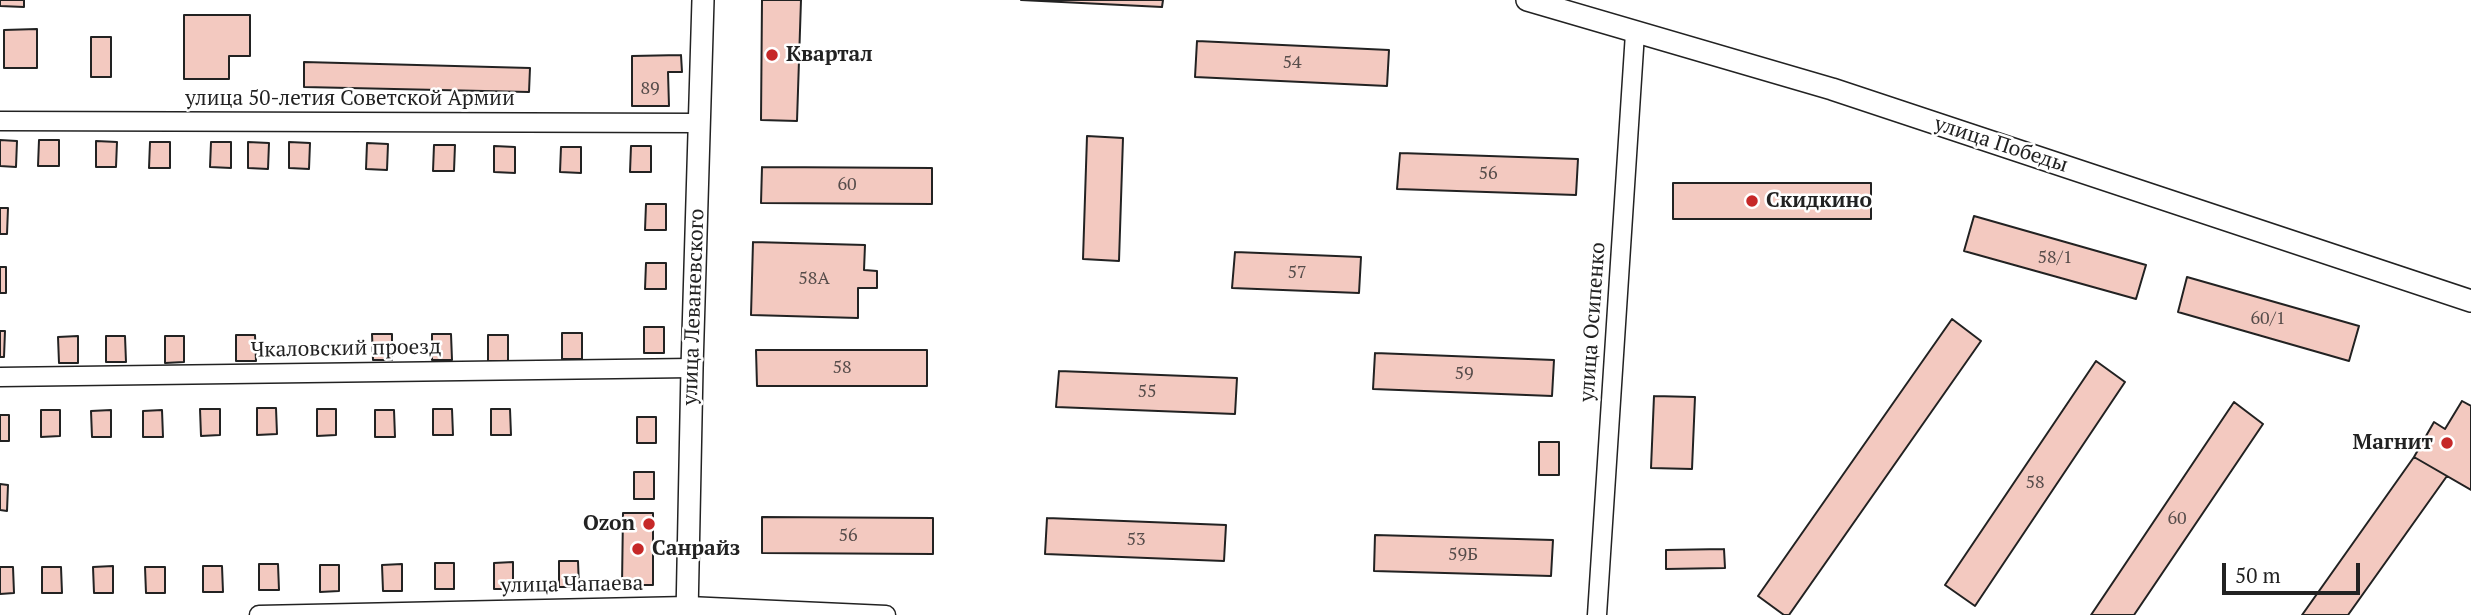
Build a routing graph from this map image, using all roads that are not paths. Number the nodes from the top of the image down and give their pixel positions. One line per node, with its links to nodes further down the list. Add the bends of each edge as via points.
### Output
1 (703, 0): 5 (street, улица Леваневского)
2 (1527, 0): 3 (street, улица Победы)
3 (1635, 33): 6 (street, улица Победы, via 1832,89); 12 (street, улица Осипенко)
4 (0, 121): 5 (street, улица 50-летия Советской Армии)
5 (699, 123): 7 (street, улица Леваневского)
6 (2471, 301)
7 (692, 368): 8 (street, Чкаловский проезд); 9 (street, улица Леваневского)
8 (0, 377)
9 (687, 610): 10 (street, улица Чапаева); 11 (street, улица Чапаева)
10 (259, 615)
11 (886, 615)
12 (1597, 615)

